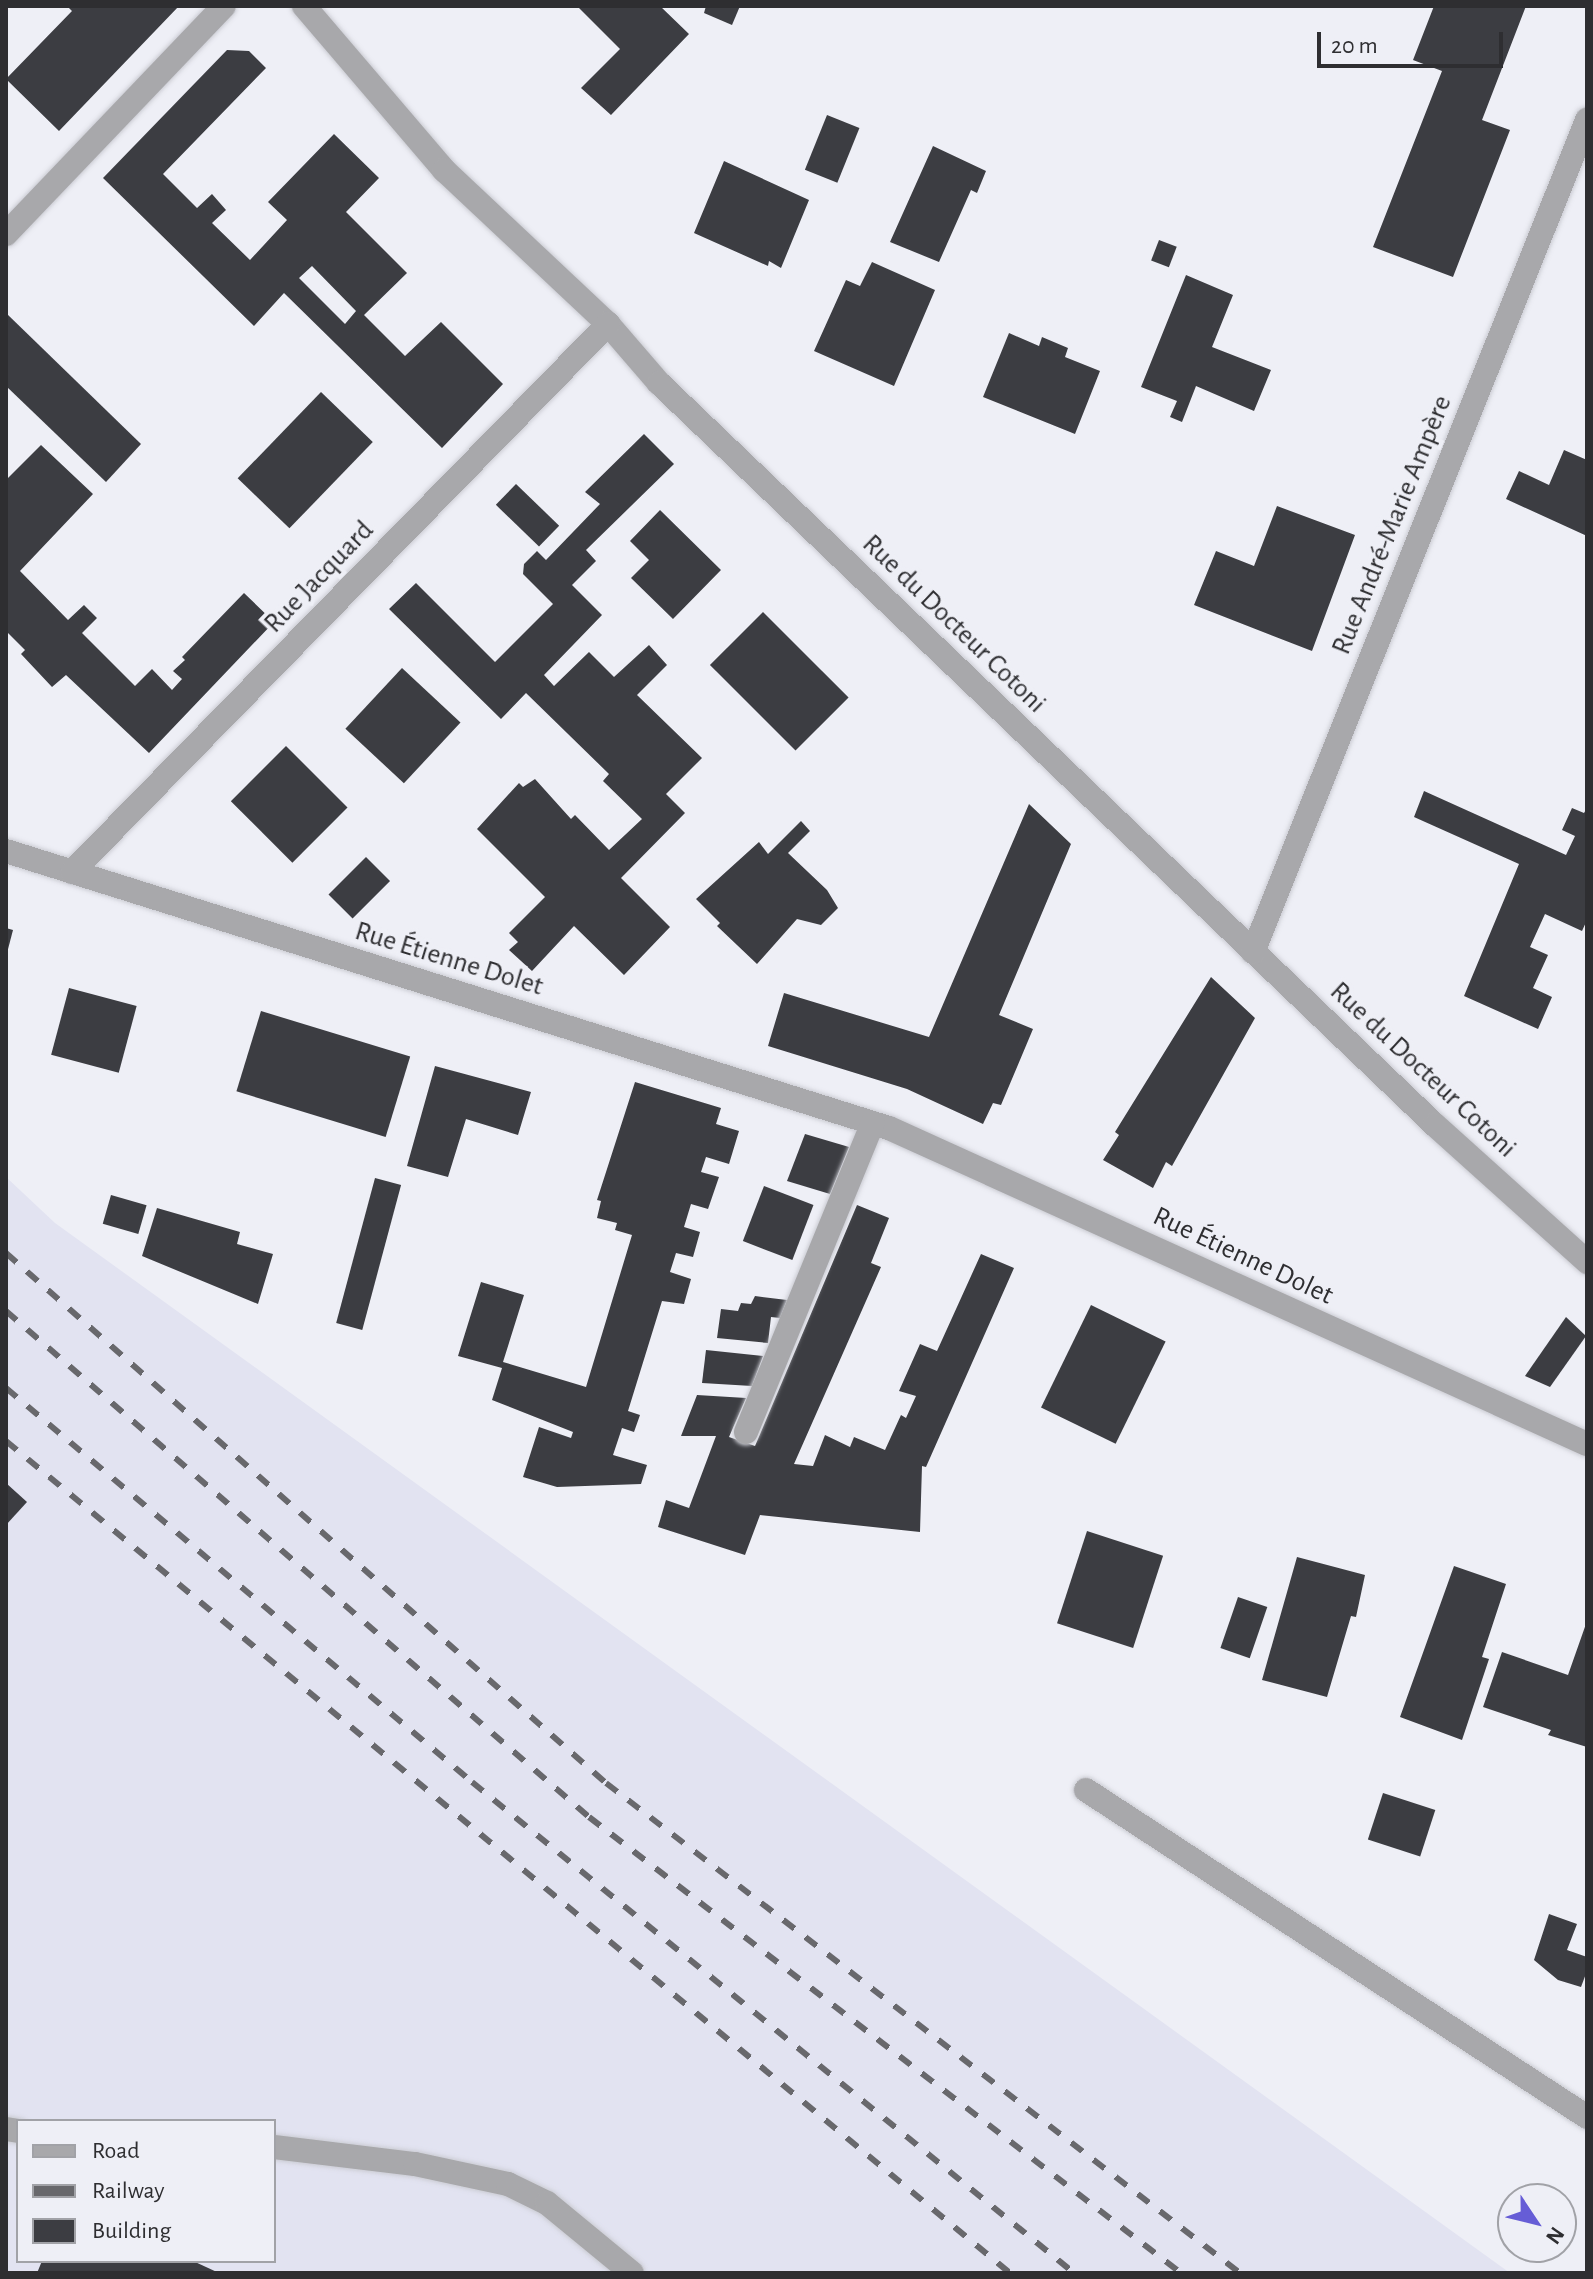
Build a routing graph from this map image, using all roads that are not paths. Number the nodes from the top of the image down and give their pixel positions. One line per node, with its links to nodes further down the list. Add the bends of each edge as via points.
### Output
1 (224, 6): 4 (street)
2 (304, 6): 5 (street, Rue du Docteur Cotoni, via 444,170)
3 (1587, 120): 8 (street, Rue André-Marie Ampère)
4 (6, 234)
5 (608, 324): 7 (street, Rue Jacquard); 8 (street, Rue du Docteur Cotoni, via 659,383)
6 (6, 851): 7 (street, Rue Étienne Dolet)
7 (72, 872): 9 (street, Rue Étienne Dolet)
8 (1253, 952): 10 (street, Rue du Docteur Cotoni)
9 (873, 1123): 11 (street); 12 (street, Rue Étienne Dolet)
10 (1587, 1262)
11 (746, 1432)
12 (1587, 1444)
13 (1086, 1790): 14 (street)
14 (1587, 2117)
15 (276, 2147): 16 (street, via 415,2164 508,2184 547,2203)
16 (632, 2273)

